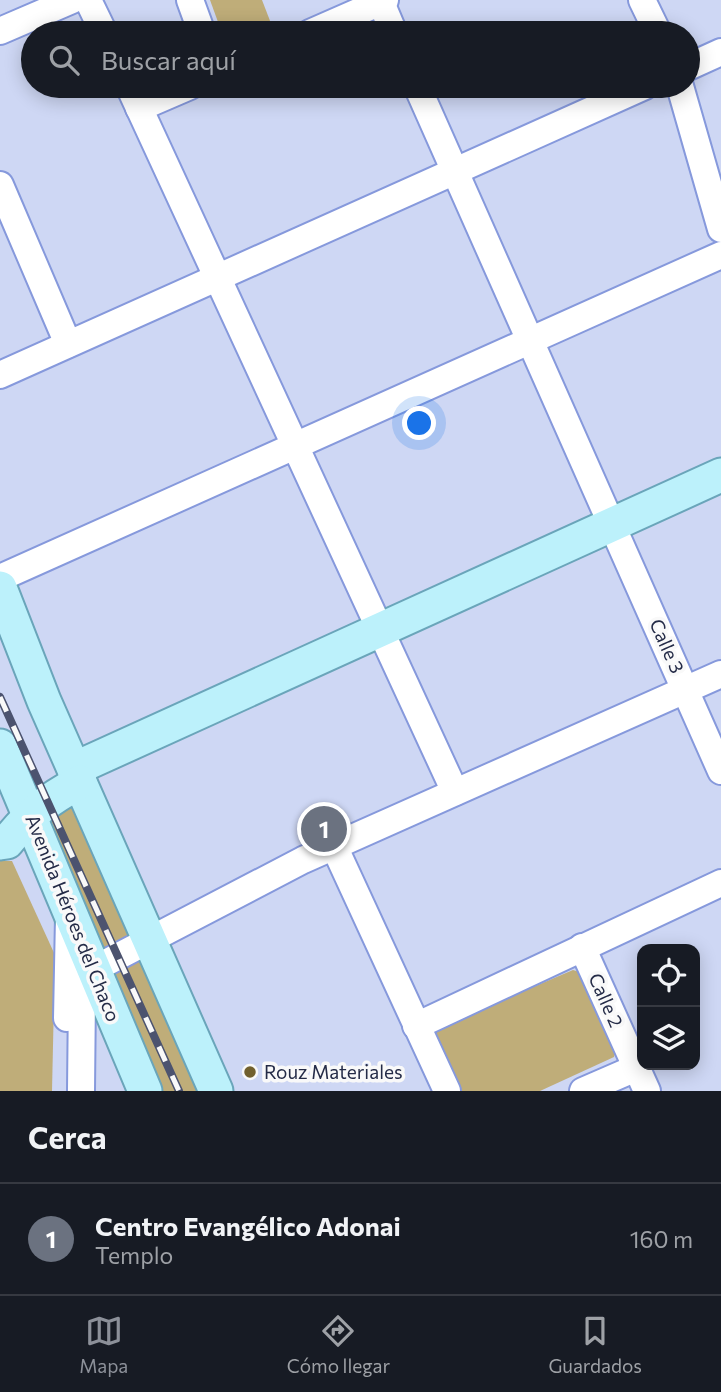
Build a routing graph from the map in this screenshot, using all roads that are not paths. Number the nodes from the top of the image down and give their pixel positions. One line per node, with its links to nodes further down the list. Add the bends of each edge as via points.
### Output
1 (72, 0): 6 (street)
2 (89, 0): 7 (street)
3 (190, 0): 8 (street)
4 (642, 0): 11 (street)
5 (382, 1): 9 (street); 10 (street)
6 (23, 21)
7 (99, 21)
8 (198, 21)
9 (337, 21)
10 (390, 21)
11 (652, 21)
12 (21, 22): 13 (street)
13 (0, 31)
14 (721, 52): 15 (street)
15 (700, 61)
16 (134, 98): 24 (street)
17 (422, 98): 20 (street, Calle 3)
18 (618, 98): 20 (street)
19 (683, 98): 22 (street)
20 (454, 170): 24 (street); 25 (street, Calle 3)
21 (0, 185): 26 (street)
22 (721, 229)
23 (721, 255): 25 (street)
24 (217, 276): 26 (street); 28 (street)
25 (530, 341): 28 (street); 30 (street, Calle 3)
26 (68, 344): 27 (street)
27 (0, 375)
28 (296, 447): 31 (street); 33 (street)
29 (721, 475): 30 (main road)
30 (612, 522): 33 (main road); 35 (street, Calle 3)
31 (0, 578)
32 (0, 588): 38 (main road)
33 (380, 629): 38 (main road); 39 (street)
34 (721, 674): 35 (street)
35 (686, 689): 37 (street, Calle 3); 39 (street)
36 (0, 746): 40 (main road, Avenida Héroes del Chaco)
37 (721, 771)
38 (77, 776): 40 (main road); 45 (main road)
39 (455, 792): 42 (street)
40 (30, 813): 41 (main road, via 7,842); 44 (main road, Avenida Héroes del Chaco)
41 (0, 842)
42 (334, 846): 45 (street); 48 (street)
43 (721, 883): 46 (street)
44 (69, 908): 47 (main road, Avenida Héroes del Chaco); 50 (street)
45 (151, 938): 47 (street); 53 (main road)
46 (582, 947): 48 (street); 49 (street, Calle 2)
47 (94, 969): 51 (street, via 82,993); 52 (main road, Avenida Héroes del Chaco)
48 (416, 1026): 54 (street)
49 (641, 1079): 55 (street)
50 (65, 1091)
51 (80, 1091)
52 (145, 1091)
53 (216, 1091)
54 (447, 1091)
55 (583, 1091)

